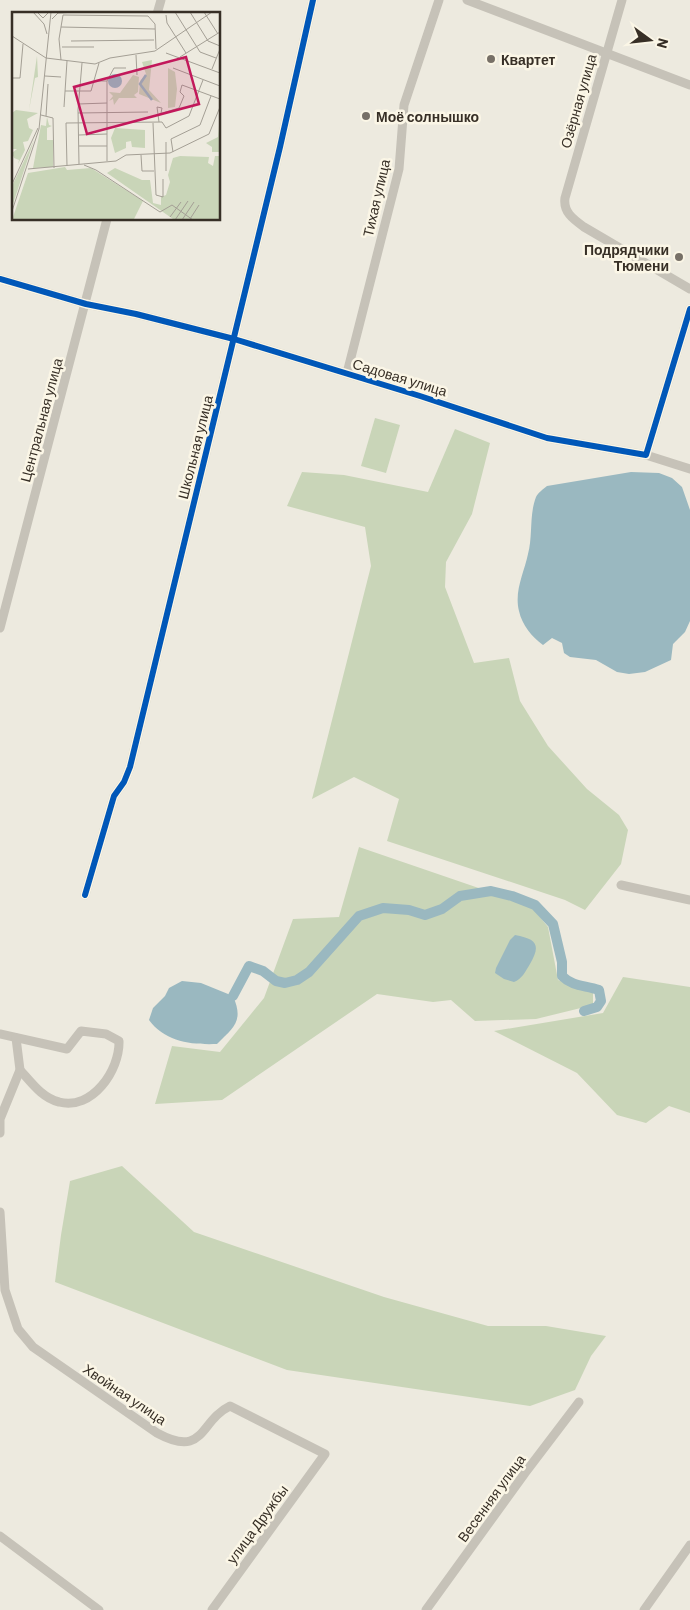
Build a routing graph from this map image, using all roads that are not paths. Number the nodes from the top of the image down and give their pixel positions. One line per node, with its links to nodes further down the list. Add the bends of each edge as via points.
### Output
1 (313, 0): 12 (street, Школьная улица)
2 (439, 0): 13 (street, Тихая улица, via 404,105 399,169)
3 (467, 0): 5 (street)
4 (622, 0): 5 (street, Озёрная улица)
5 (606, 53): 6 (street); 9 (street, Озёрная улица, via 564,205 584,227)
6 (690, 85)
7 (107, 220): 10 (street, Центральная улица)
8 (0, 279): 10 (street, Садовая улица)
9 (690, 289)
10 (86, 304): 12 (street, Садовая улица); 16 (street, Центральная улица)
11 (690, 309): 14 (street)
12 (234, 338): 13 (street, Садовая улица); 18 (street, Школьная улица, via 130,767 114,796)
13 (347, 373): 14 (street, Садовая улица, via 547,438)
14 (646, 455): 15 (street, Садовая улица)
15 (690, 469)
16 (0, 628)
17 (621, 885): 19 (street)
18 (85, 895)
19 (690, 900)
20 (0, 1034): 21 (street)
21 (16, 1038): 22 (street); 22 (street, via 67,1049 81,1031 106,1034 119,1041 109,1078 85,1100 59,1102 40,1092)
22 (20, 1070): 23 (street, via 0,1119)
23 (0, 1133)
24 (0, 1212): 26 (street, Хвойная улица, via 5,1290 18,1329 33,1347 173,1442 189,1442 203,1434 222,1410 230,1406)
25 (579, 1402): 31 (street, Весенняя улица)
26 (325, 1454): 30 (street, улица Дружбы)
27 (0, 1536): 29 (street)
28 (690, 1545): 32 (street)
29 (99, 1610)
30 (212, 1610)
31 (426, 1610)
32 (644, 1610)

